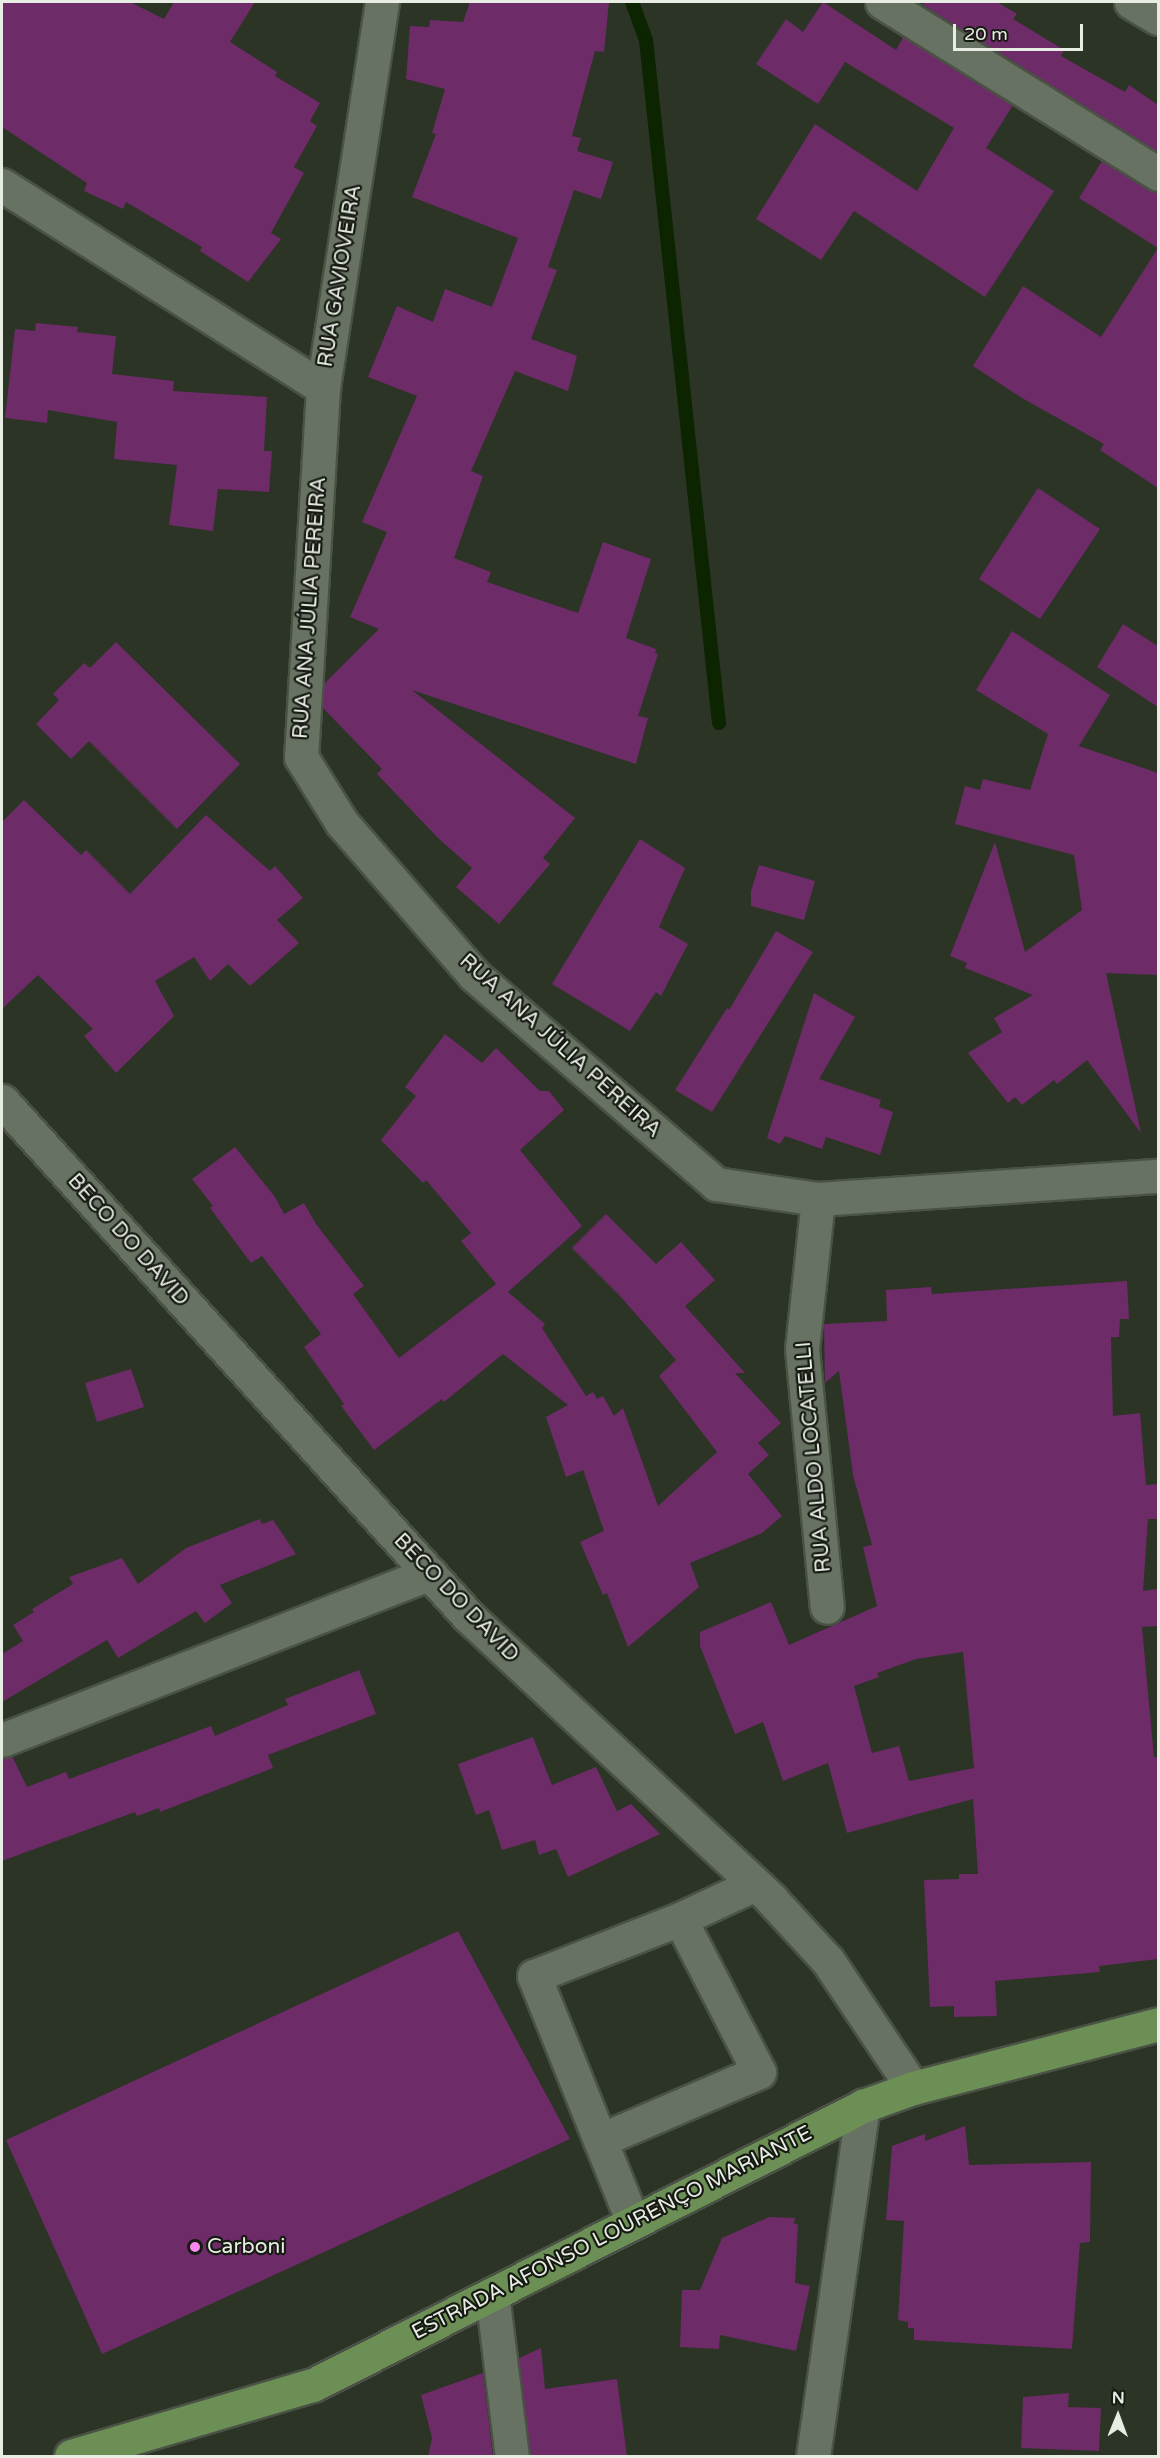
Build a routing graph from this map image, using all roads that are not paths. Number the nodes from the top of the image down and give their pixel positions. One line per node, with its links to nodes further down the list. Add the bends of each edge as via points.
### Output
1 (382, 2): 7 (street, RUA GAVIOVEIRA)
2 (882, 2): 5 (street)
3 (1131, 2): 4 (street)
4 (1158, 18)
5 (1158, 174)
6 (2, 185): 7 (street, RUA GAVIOVEIRA)
7 (323, 388): 10 (street, RUA ANA JÚLIA PEREIRA, via 301,757 342,823 474,975 716,1184)
8 (2, 1101): 11 (street, BECO DO DAVID)
9 (1158, 1176): 10 (street, RUA ANA JÚLIA PEREIRA)
10 (818, 1199): 12 (street, RUA ALDO LOCATELLI, via 802,1349)
11 (430, 1573): 13 (street); 14 (street, BECO DO DAVID, via 476,1624)
12 (827, 1607)
13 (2, 1740)
14 (753, 1885): 15 (street); 17 (street, BECO DO DAVID, via 828,1961)
15 (680, 1919): 19 (street, via 534,1976); 19 (street, via 759,2072)
16 (1158, 2024): 17 (main road, ESTRADA AFONSO LOURENÇO MARIANTE)
17 (913, 2088): 18 (main road, ESTRADA AFONSO LOURENÇO MARIANTE)
18 (863, 2106): 20 (main road, ESTRADA AFONSO LOURENÇO MARIANTE); 24 (street)
19 (600, 2140): 20 (street)
20 (633, 2222): 21 (main road, ESTRADA AFONSO LOURENÇO MARIANTE)
21 (492, 2294): 22 (main road, ESTRADA AFONSO LOURENÇO MARIANTE, via 313,2385); 23 (street)
22 (71, 2457)
23 (512, 2457)
24 (813, 2457)

